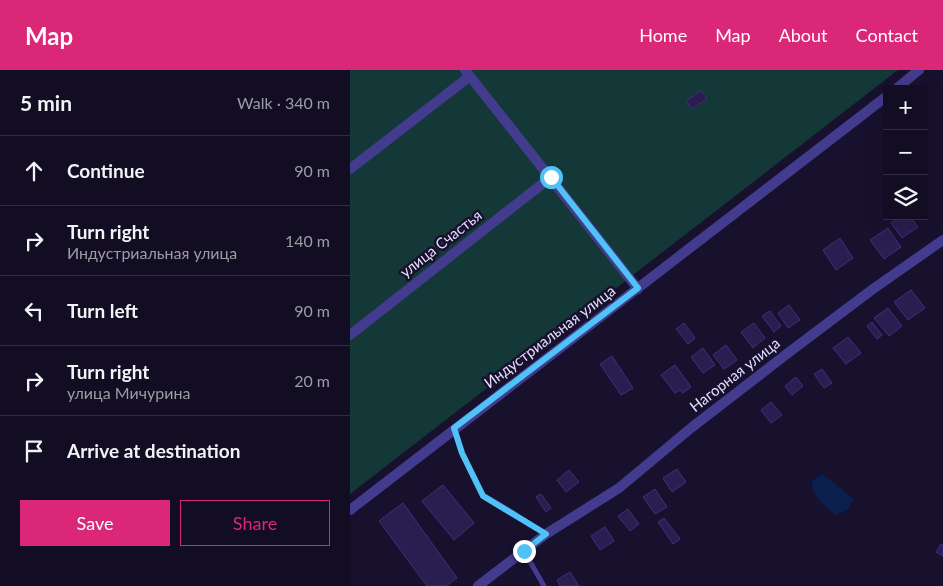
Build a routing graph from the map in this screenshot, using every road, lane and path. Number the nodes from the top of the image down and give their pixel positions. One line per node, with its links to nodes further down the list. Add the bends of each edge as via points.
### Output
1 (920, 70): 3 (street)
2 (467, 73): 5 (street); 6 (street)
3 (901, 85)
4 (883, 99): 8 (street, Индустриальная улица)
5 (350, 169)
6 (551, 177): 8 (street); 9 (street, улица Счастья)
7 (943, 240): 12 (street, Нагорная улица, via 758,376 619,488)
8 (638, 288): 10 (street, Индустриальная улица)
9 (350, 334)
10 (454, 428): 11 (street, Индустриальная улица); 12 (lane, via 483,496)
11 (350, 510)
12 (546, 534): 13 (street, Нагорная улица)
13 (524, 551): 14 (street, Нагорная улица); 15 (lane)
14 (478, 586)
15 (544, 586)

